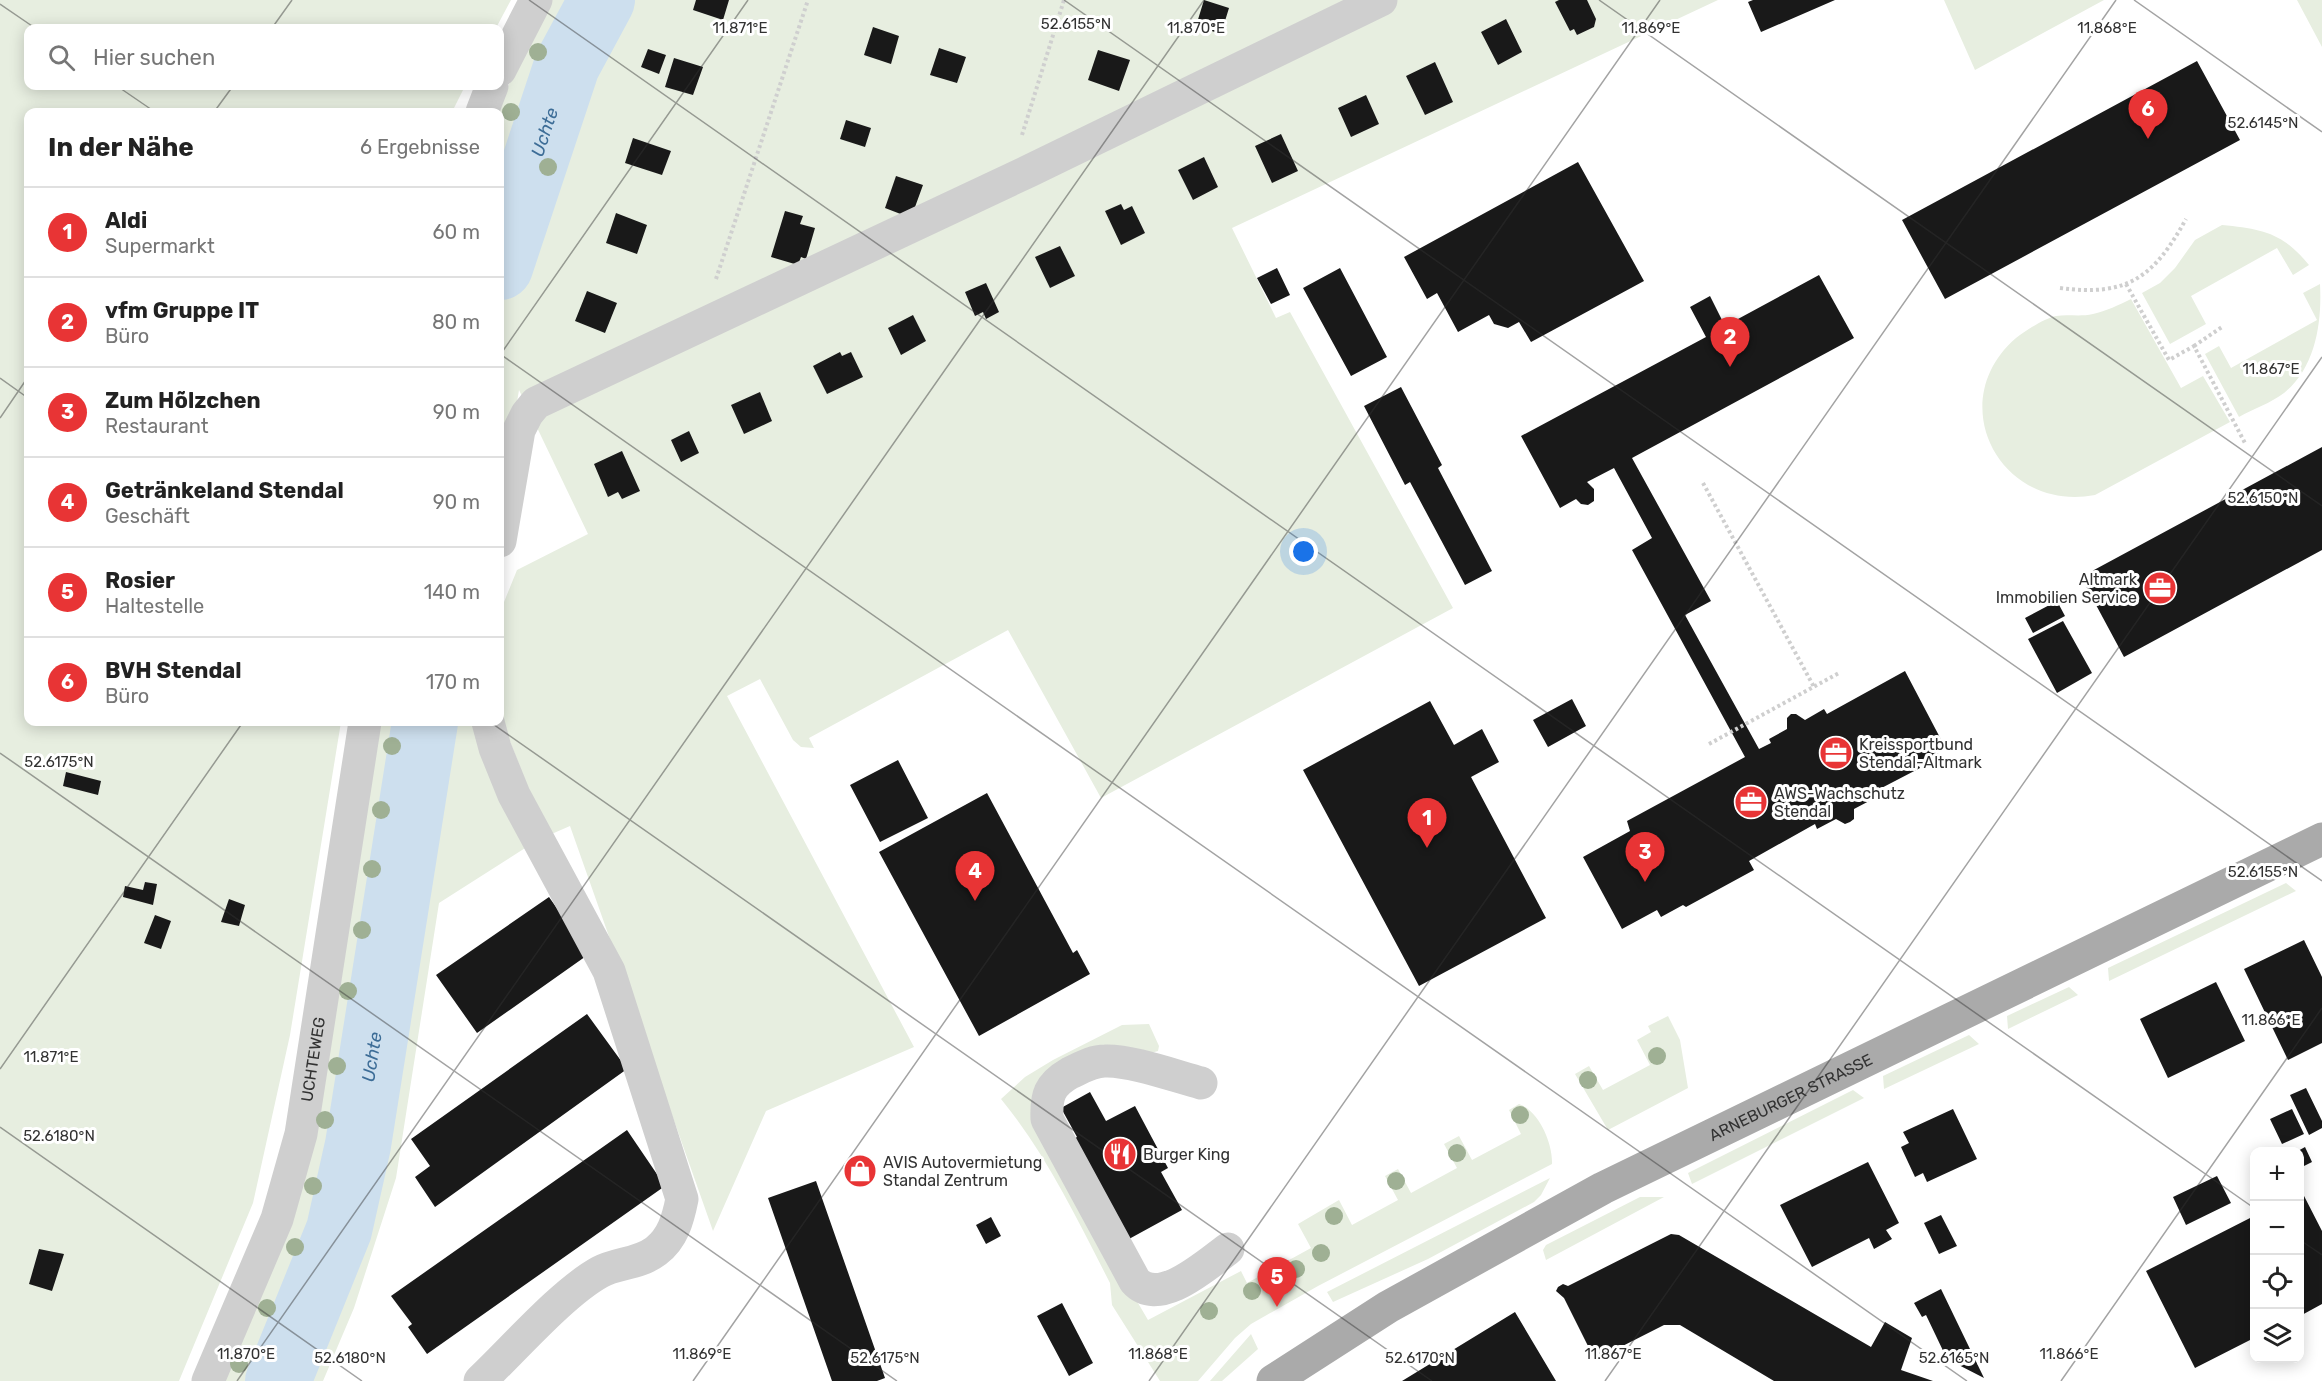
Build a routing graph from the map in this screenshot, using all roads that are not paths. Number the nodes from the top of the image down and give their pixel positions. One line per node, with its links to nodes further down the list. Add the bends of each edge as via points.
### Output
1 (536, 0): 3 (lane)
2 (1381, 0): 6 (lane, via 536,403 519,430)
3 (504, 62)
4 (490, 90): 5 (lane)
5 (484, 108)
6 (504, 518)
7 (364, 726): 12 (lane, UCHTEWEG, via 301,1134 277,1219)
8 (489, 726): 13 (lane, via 514,795 609,971 682,1199 676,1227 657,1251 632,1264 601,1271 575,1290)
9 (2322, 839): 14 (main road, ARNEBURGER STRASSE, via 1603,1188 1389,1307)
10 (1201, 1083): 11 (lane, via 1104,1060 1086,1065 1053,1085 1046,1103 1047,1119 1142,1289 1166,1289)
11 (1228, 1250)
12 (208, 1381)
13 (480, 1381)
14 (1273, 1381)

